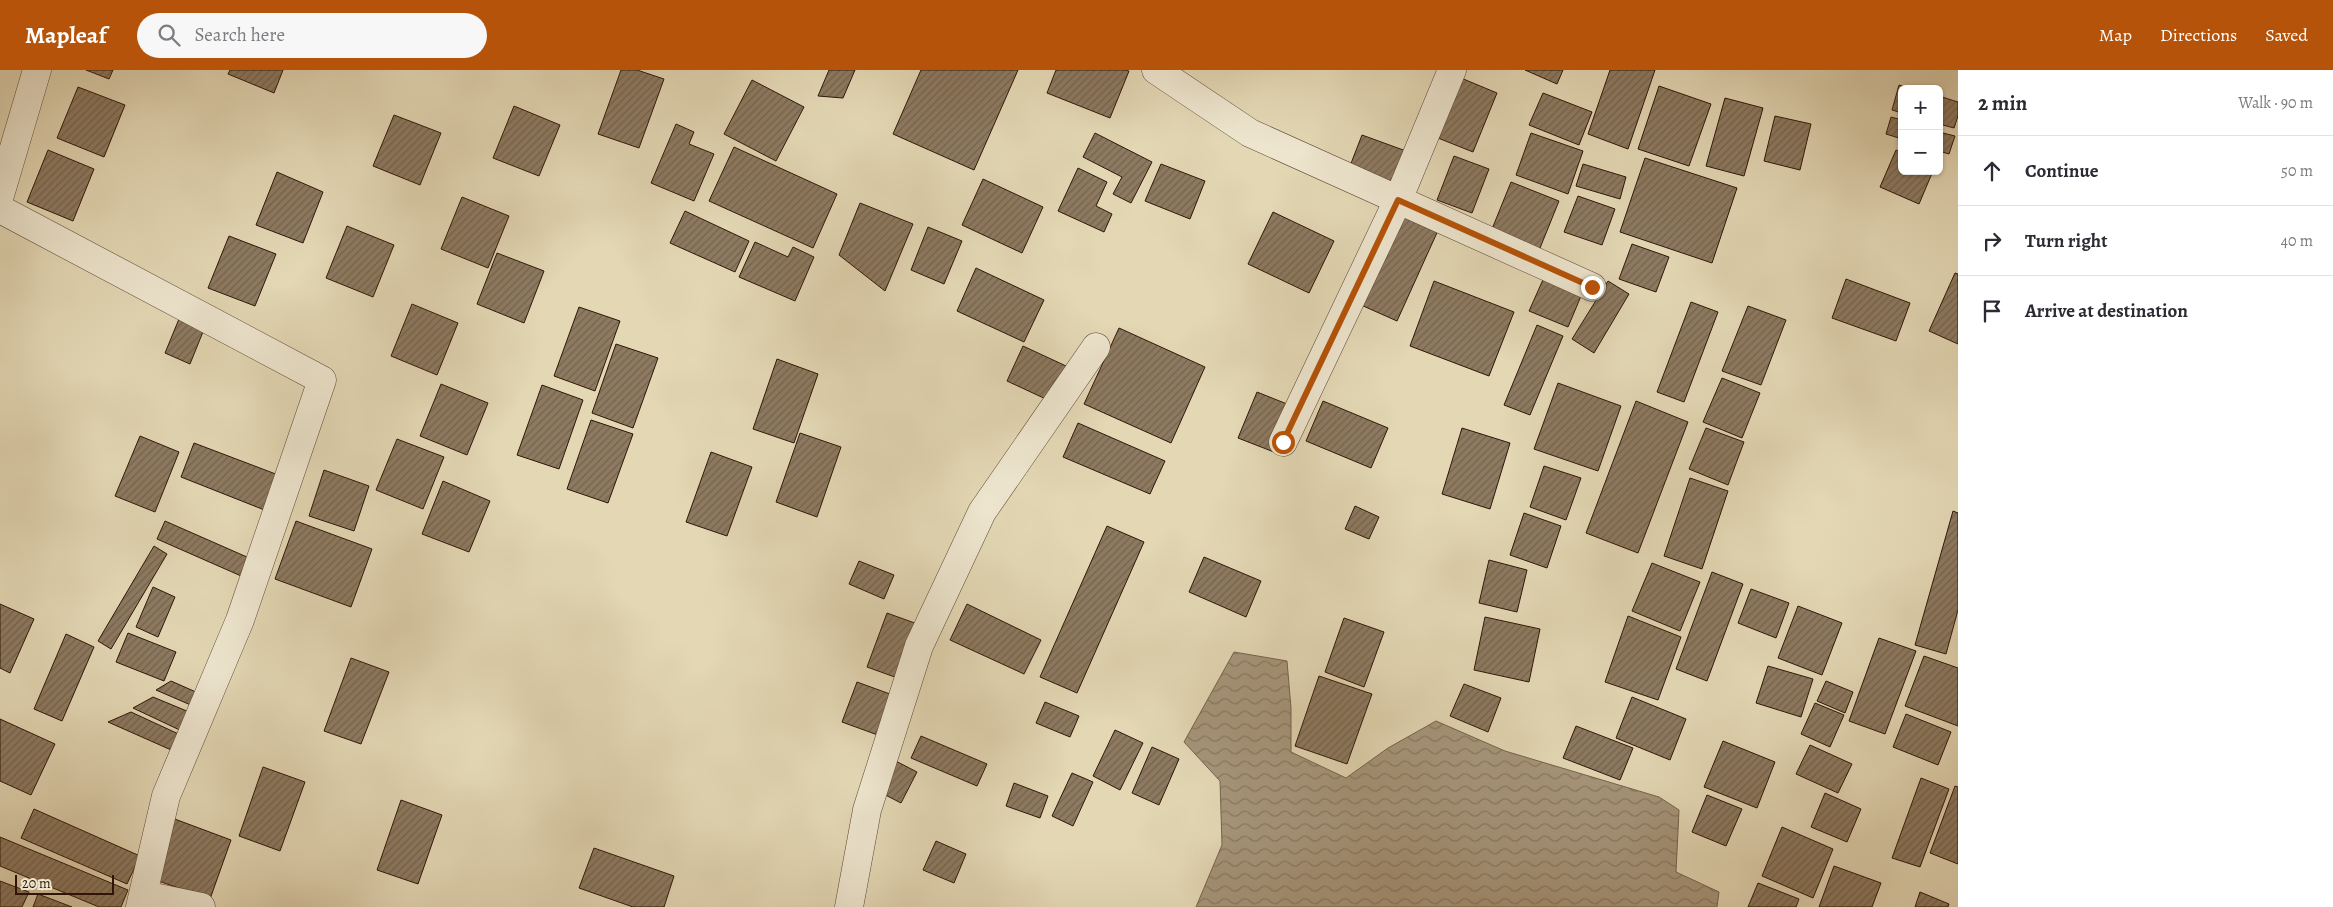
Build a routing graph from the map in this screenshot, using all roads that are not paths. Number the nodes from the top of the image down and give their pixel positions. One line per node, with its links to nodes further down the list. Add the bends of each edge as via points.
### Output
1 (37, 70): 4 (street)
2 (1156, 70): 5 (street, via 1250,133)
3 (1452, 70): 5 (street)
4 (0, 195)
5 (1398, 200): 7 (street); 9 (street)
6 (0, 209): 10 (street, via 322,380 240,620 166,796)
7 (1592, 287)
8 (1096, 347): 12 (street, via 982,512 919,646 867,810)
9 (1283, 442)
10 (142, 901): 11 (street)
11 (201, 907)
12 (849, 907)

